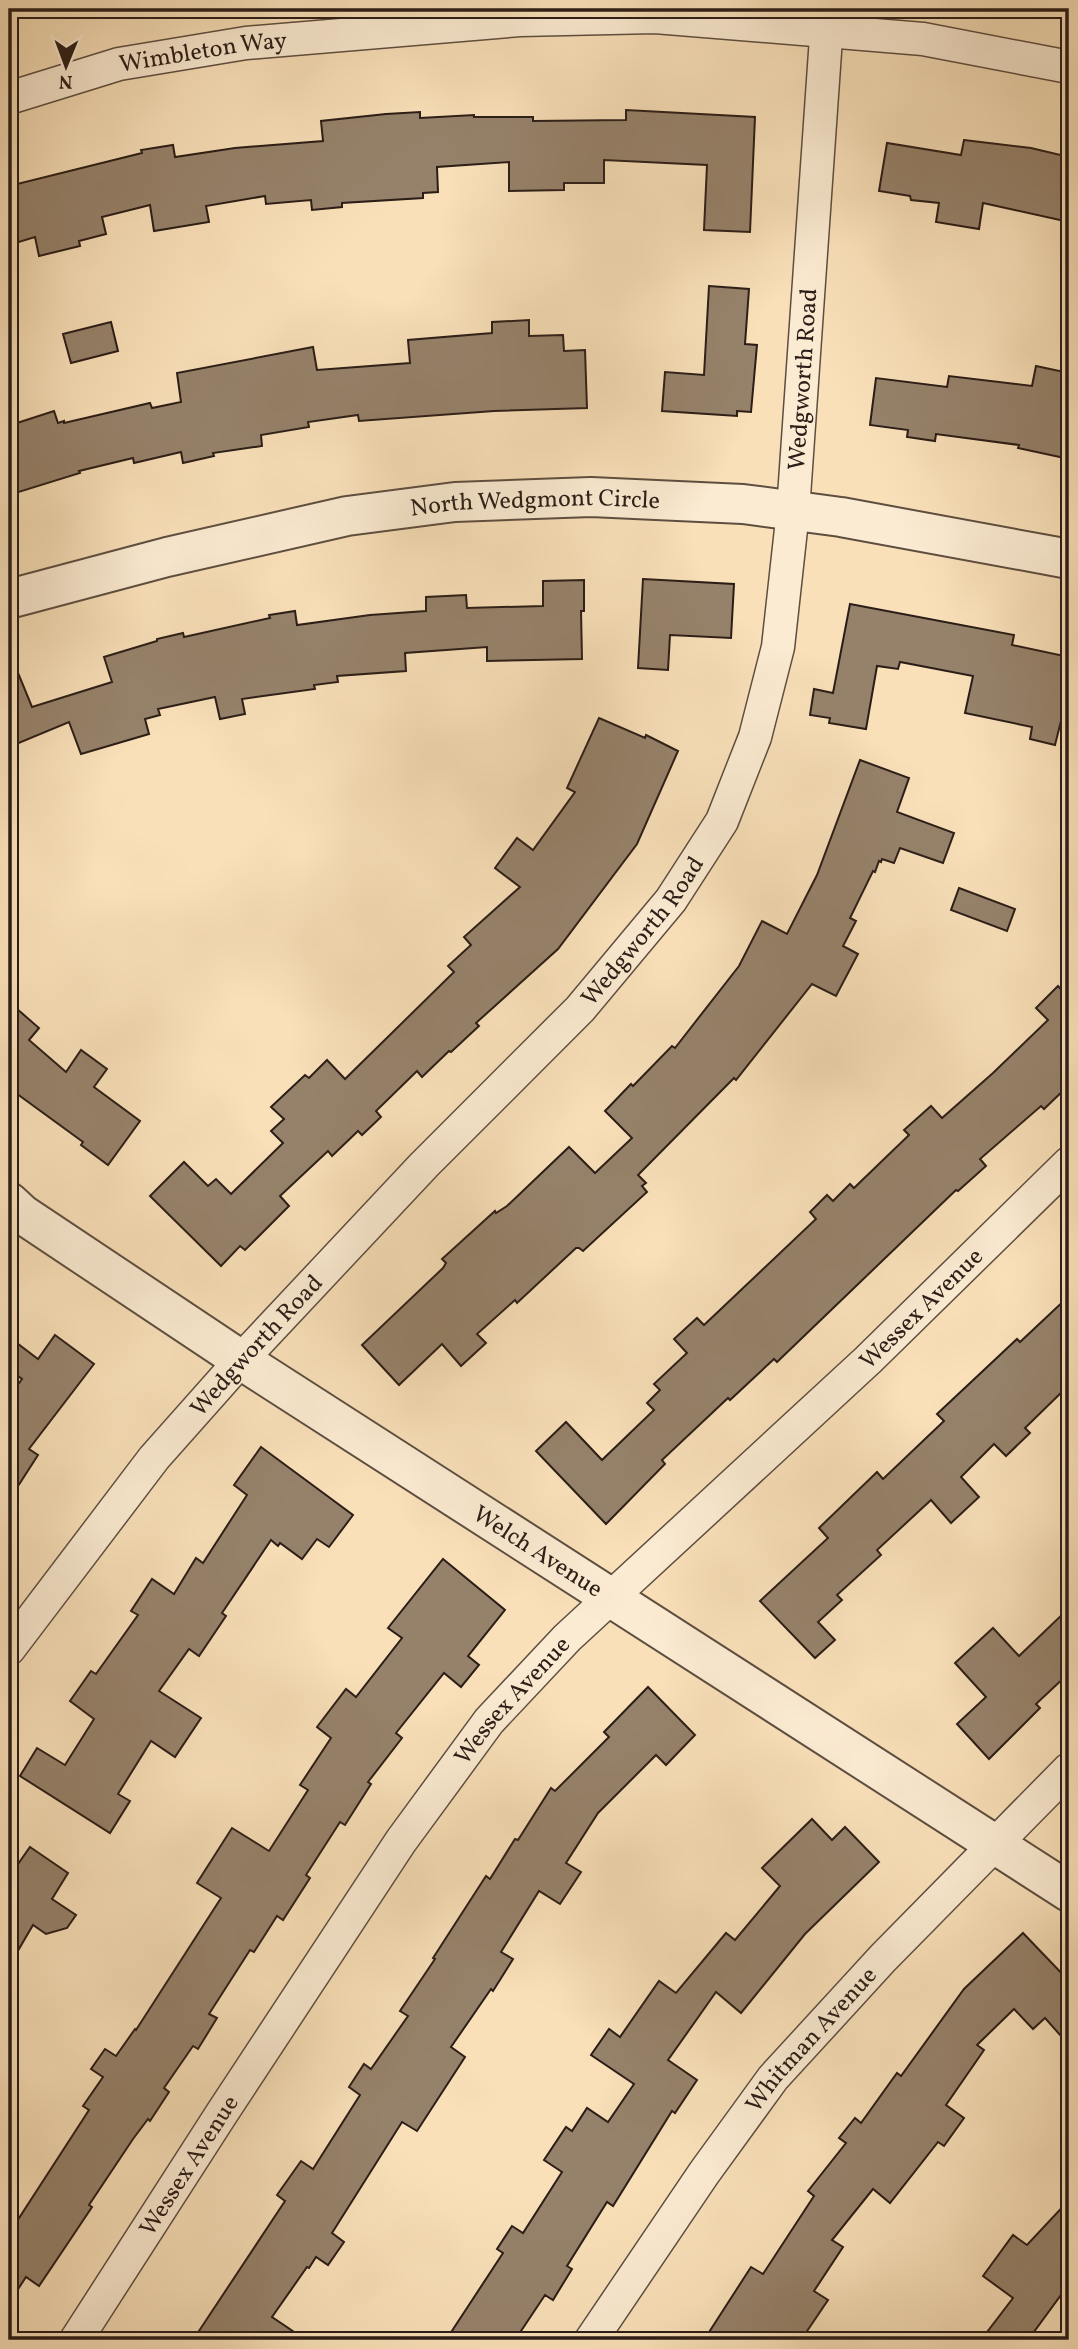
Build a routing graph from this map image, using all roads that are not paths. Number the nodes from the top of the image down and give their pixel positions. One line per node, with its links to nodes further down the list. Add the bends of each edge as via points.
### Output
1 (827, 20): 2 (street, Wimbleton Way); 3 (street, Wimbleton Way, via 520,20 246,43 119,64); 4 (street, Wedgworth Road)
2 (1069, 67)
3 (9, 98)
4 (793, 511): 5 (street, North Wedgmont Circle); 6 (street, North Wedgmont Circle, via 743,504 591,497 455,502 348,516); 9 (street, Wedgworth Road, via 778,647 754,737 722,821 671,900 580,1009 424,1165)
5 (1069, 559)
6 (9, 599)
7 (1069, 1163): 10 (street, Wessex Avenue, via 868,1360)
8 (9, 1202): 9 (street, Welch Avenue)
9 (241, 1360): 10 (street, Welch Avenue); 11 (street, Wedgworth Road, via 154,1458)
10 (609, 1598): 13 (street, Welch Avenue); 15 (street, Wessex Avenue, via 489,1721 409,1830)
11 (9, 1649)
12 (1069, 1769): 13 (street, Whitman Avenue)
13 (995, 1845): 14 (street, Welch Avenue); 16 (street, Whitman Avenue, via 773,2078)
14 (1069, 1892)
15 (76, 2340)
16 (591, 2340)

